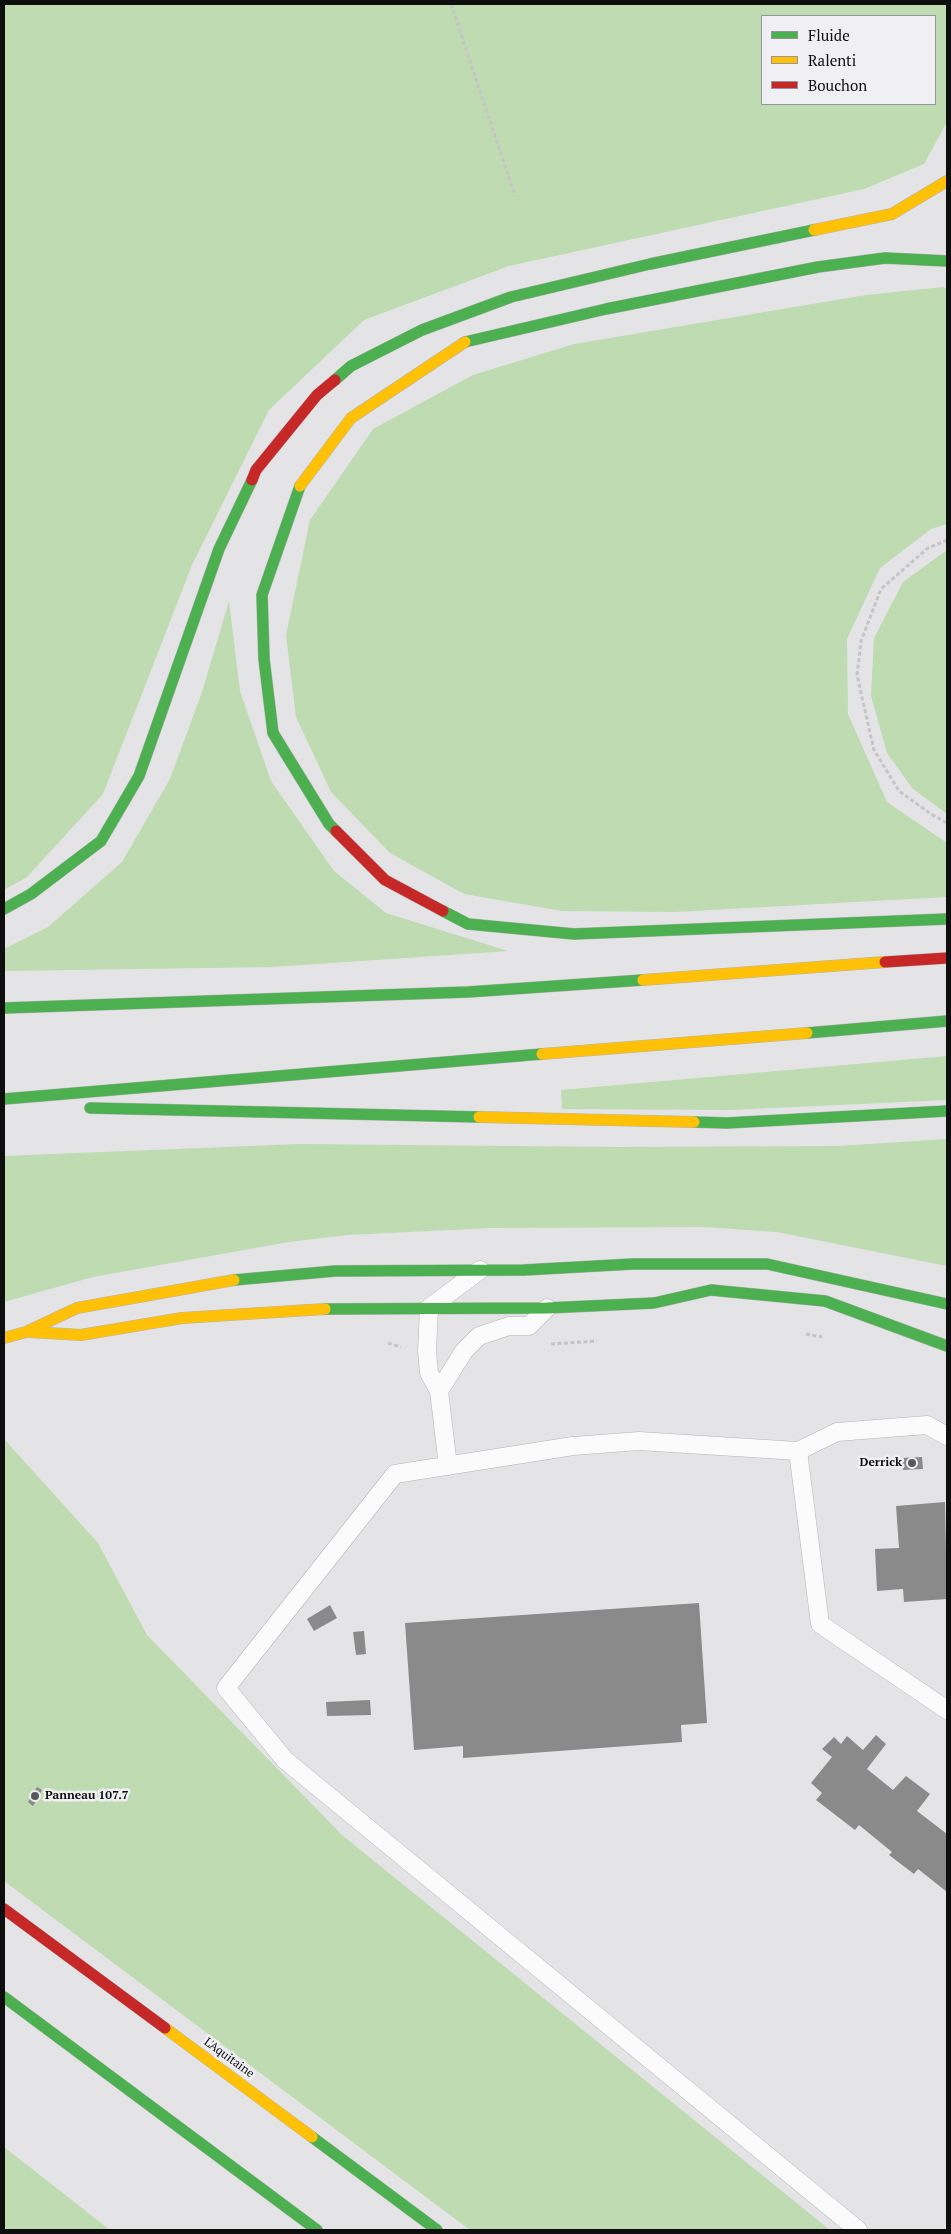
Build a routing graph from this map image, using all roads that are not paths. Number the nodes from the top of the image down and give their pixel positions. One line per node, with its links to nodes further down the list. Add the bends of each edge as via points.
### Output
1 (947, 181): 3 (main road, via 892,214 650,264 511,297 422,330 351,366 317,395 256,470 219,549 139,776 101,841 31,894)
2 (947, 261): 4 (main road, via 885,258 818,267 606,309 464,342 352,418 301,483 262,595 264,659 274,733 329,824 385,880 468,924 574,934)
3 (4, 909)
4 (947, 919)
5 (947, 958): 6 (main road, via 468,992)
6 (4, 1008)
7 (947, 1021): 8 (main road)
8 (4, 1100)
9 (4, 1106): 10 (main road)
10 (42, 1107)
11 (81, 1108): 12 (main road, via 727,1123)
12 (947, 1111)
13 (481, 1270): 14 (main road, via 633,1264 767,1264); 15 (lane); 17 (main road, via 335,1271 227,1281 77,1308)
14 (947, 1304)
15 (429, 1308): 16 (main road); 17 (main road, via 260,1312 182,1318 81,1334); 20 (lane, via 429,1373)
16 (547, 1308): 19 (main road, via 654,1303 711,1290 825,1301); 20 (lane, via 529,1326 509,1326 479,1336 464,1351)
17 (26, 1332): 18 (main road)
18 (4, 1338)
19 (947, 1346)
20 (440, 1390): 23 (lane)
21 (947, 1436): 22 (lane, via 927,1424 836,1432)
22 (798, 1451): 23 (lane, via 639,1441 573,1446); 24 (lane, via 820,1624)
23 (448, 1466): 29 (lane, via 395,1474 226,1688 285,1760)
24 (947, 1710)
25 (4, 1909): 28 (main road, L'Aquitaine)
26 (4, 1997): 27 (main road)
27 (317, 2230)
28 (437, 2230)
29 (858, 2230)

